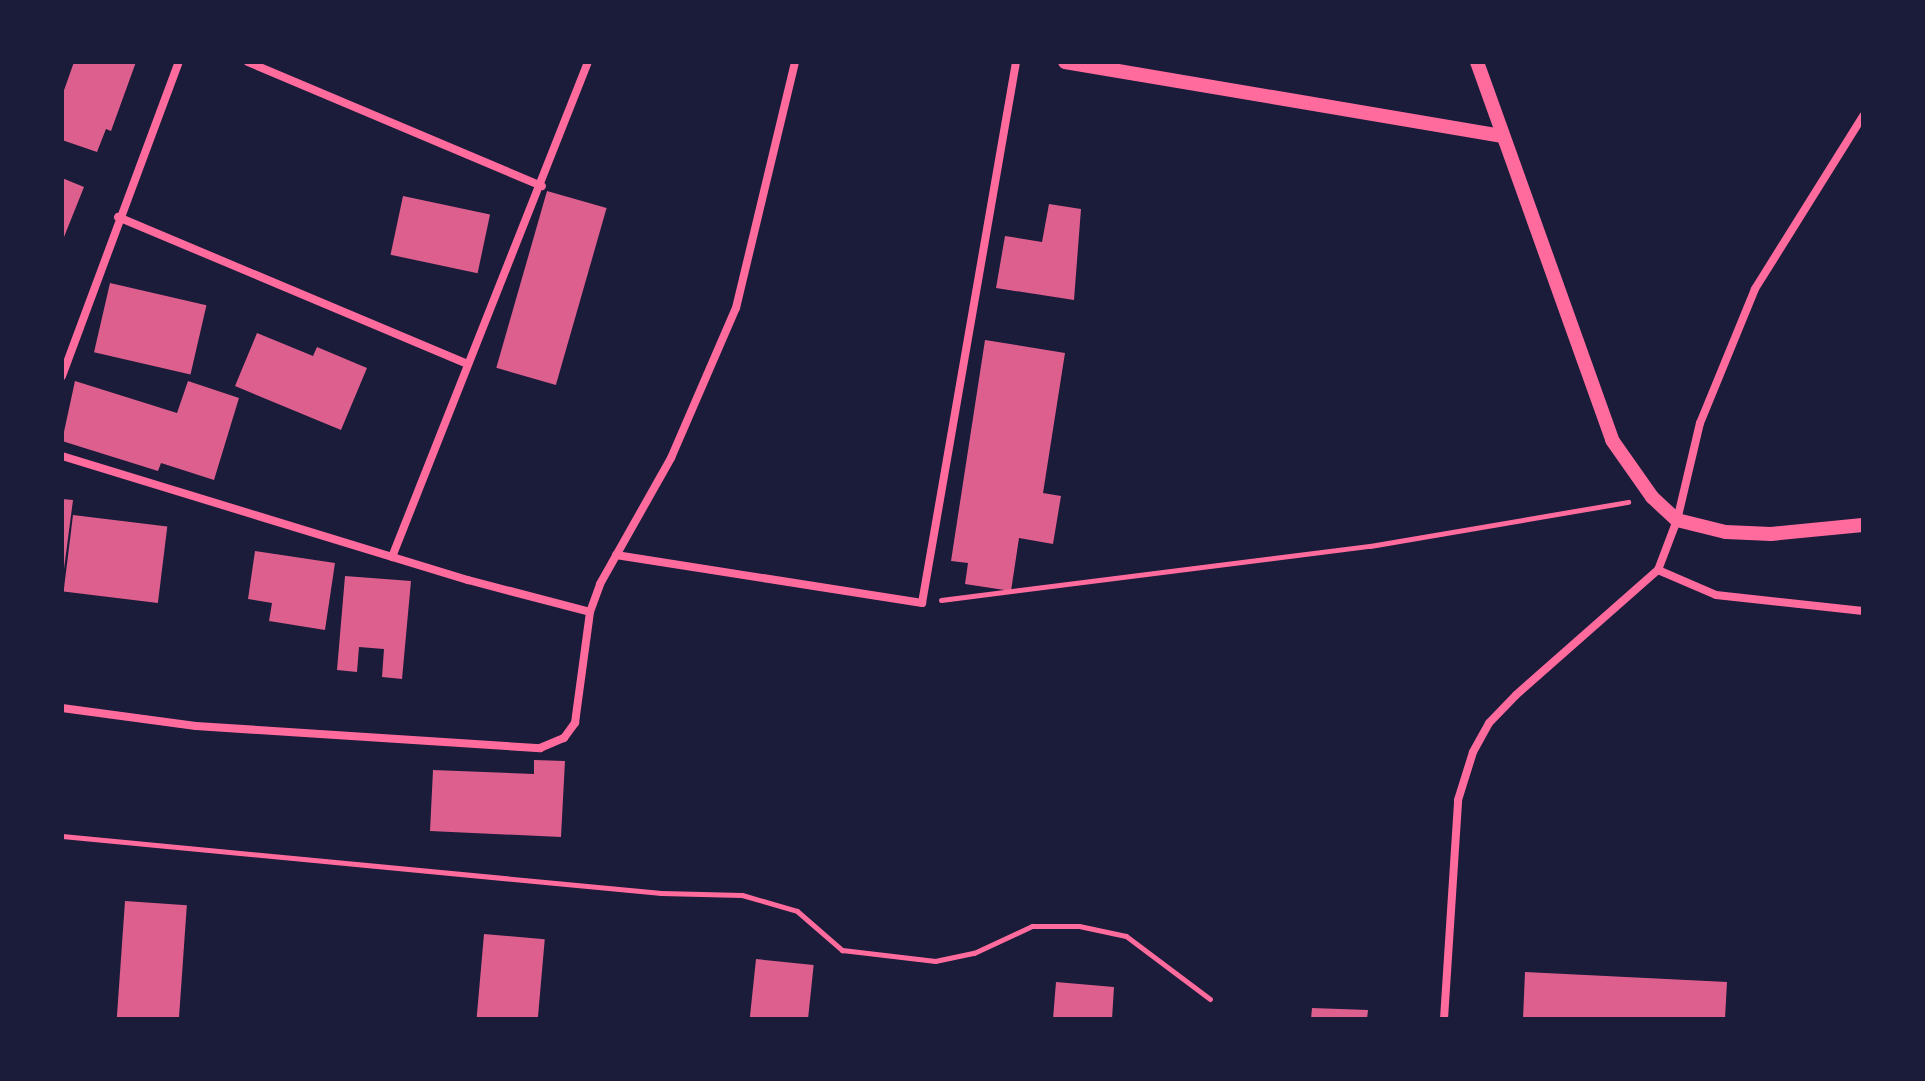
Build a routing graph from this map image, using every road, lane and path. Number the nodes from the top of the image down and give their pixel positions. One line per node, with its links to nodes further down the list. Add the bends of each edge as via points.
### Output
1 (179, 62): 12 (street)
2 (248, 62): 11 (street)
3 (588, 62): 11 (street)
4 (795, 62): 19 (street, via 736,308 671,458)
5 (1016, 62): 22 (street)
6 (1065, 62): 8 (street)
7 (1477, 62): 10 (street)
8 (1129, 67): 10 (street)
9 (1863, 116): 17 (street, via 1755,289 1700,423)
10 (1503, 136): 16 (street, via 1612,440)
11 (542, 186): 13 (street)
12 (118, 217): 13 (street); 14 (street)
13 (465, 363): 20 (street)
14 (62, 376)
15 (62, 456): 20 (street)
16 (1652, 497): 17 (street); 22 (path, via 1370,546)
17 (1677, 520): 18 (street, via 1726,532 1771,534); 21 (street)
18 (1863, 525)
19 (616, 555): 22 (street); 24 (street)
20 (392, 557): 24 (street)
21 (1658, 570): 23 (street, via 1716,595); 28 (street, via 1516,695 1489,723 1473,752 1458,800)
22 (922, 603)
23 (1863, 611)
24 (590, 612): 25 (street, via 575,723 564,738 540,748 196,726)
25 (62, 708)
26 (62, 836): 27 (path, via 661,893 742,895 797,911 842,950 935,961 974,953 1032,926 1079,926 1126,936)
27 (1210, 999)
28 (1444, 1019)

